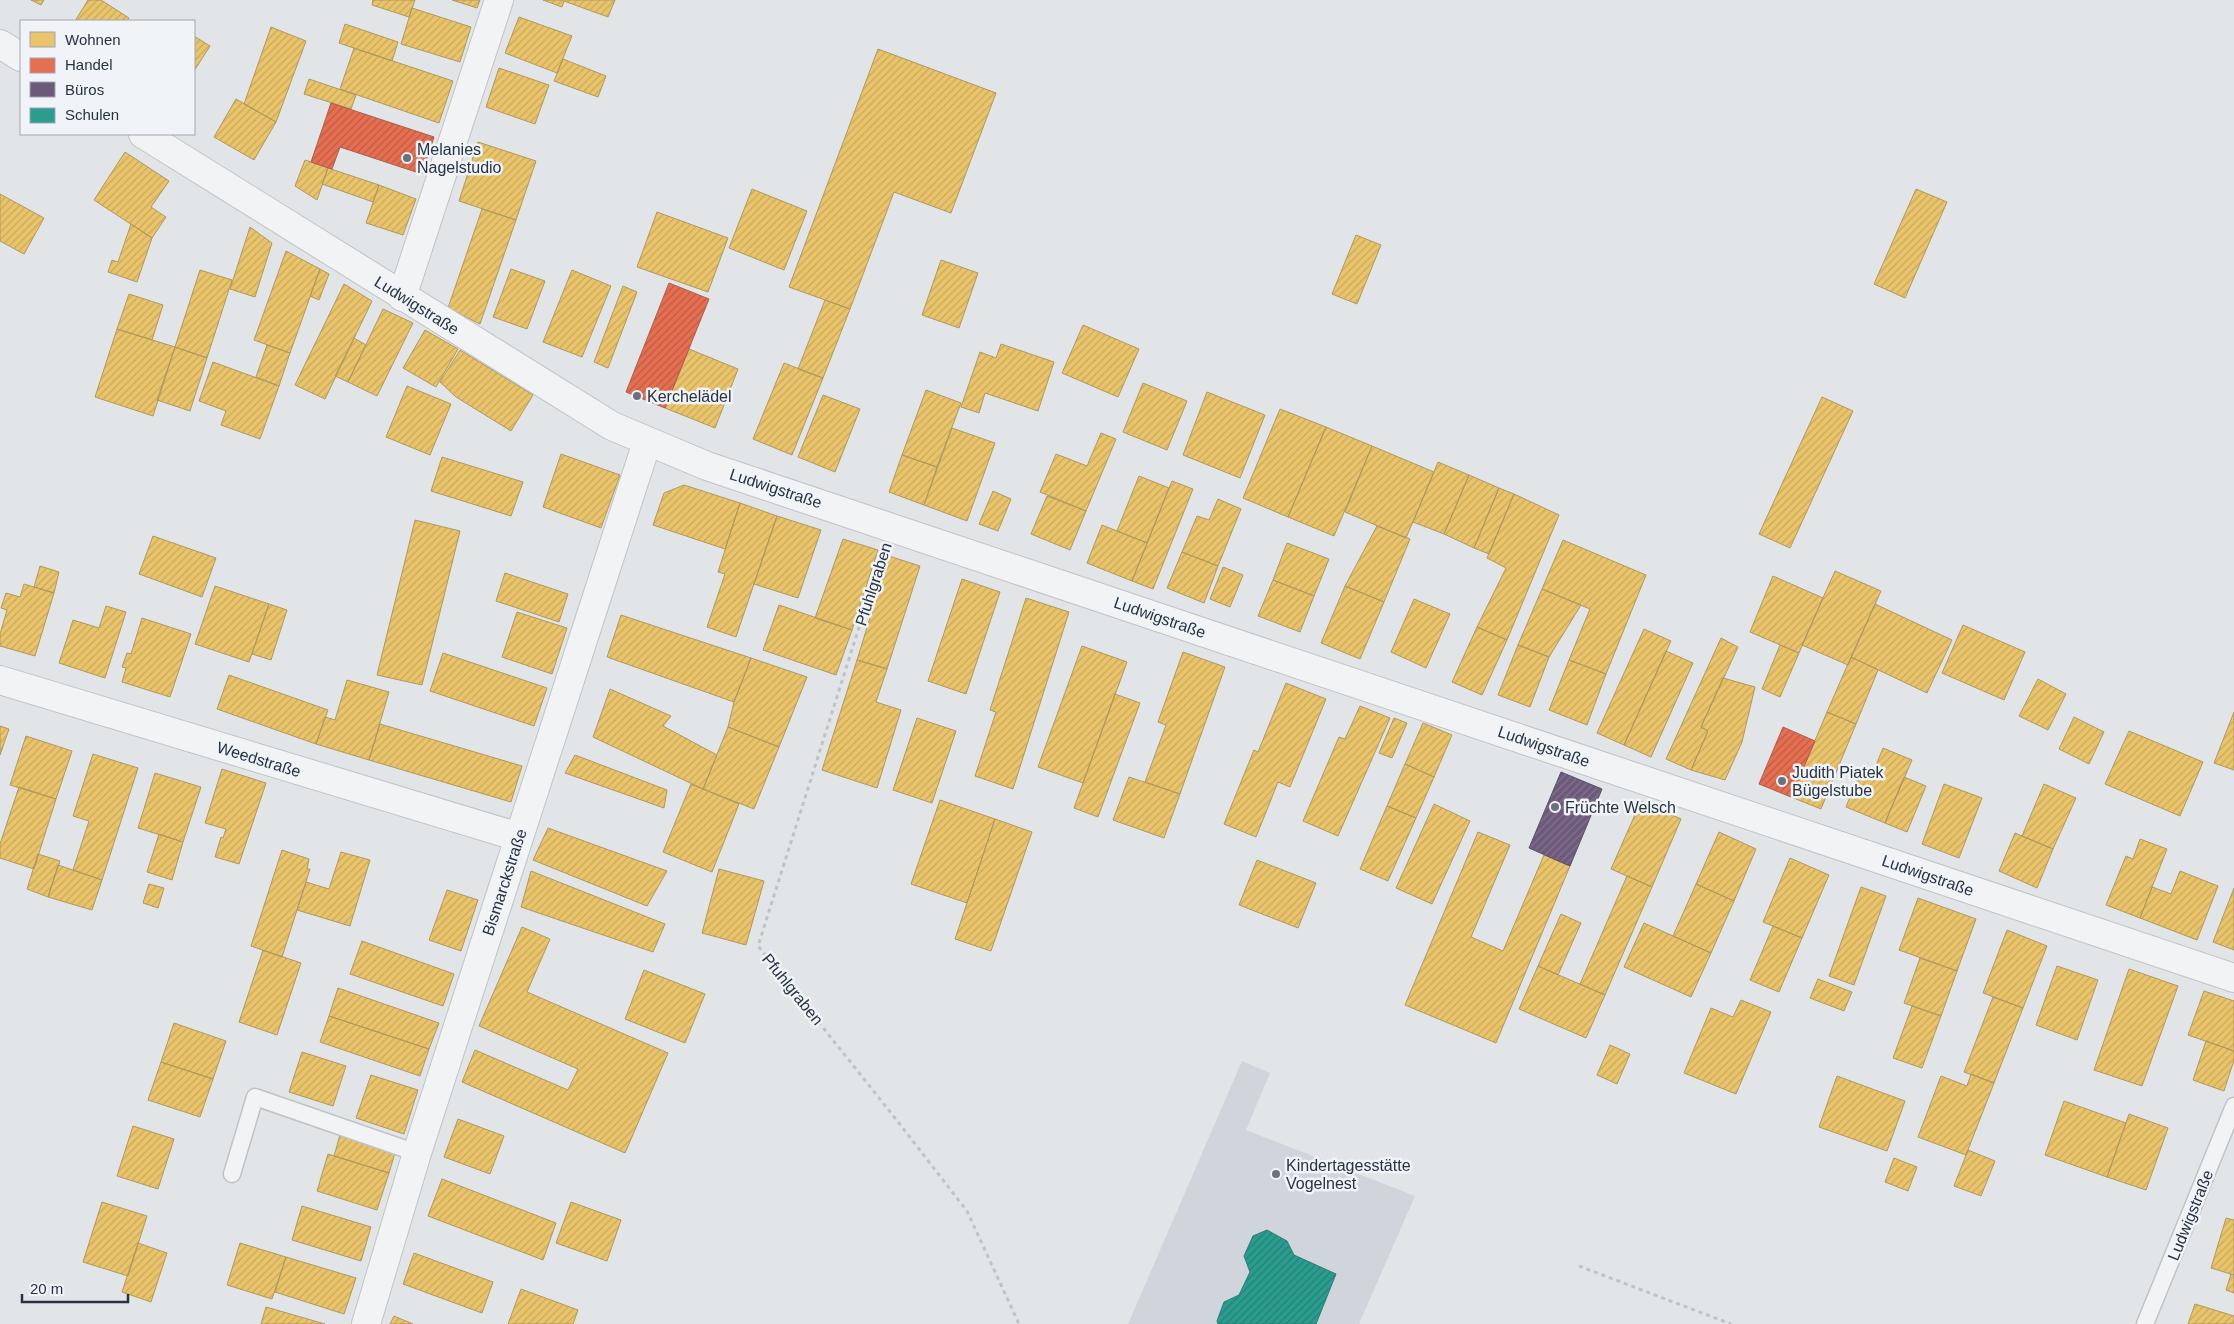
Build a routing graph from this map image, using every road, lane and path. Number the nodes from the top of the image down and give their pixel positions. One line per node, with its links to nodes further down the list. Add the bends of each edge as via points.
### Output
1 (499, 0): 5 (street)
2 (0, 44): 3 (street)
3 (20, 56)
4 (145, 135): 5 (street, Ludwigstraße)
5 (402, 297): 6 (street, Ludwigstraße, via 612,426)
6 (647, 442): 7 (street, Ludwigstraße, via 706,466); 9 (street, Bismarckstraße)
7 (891, 526): 10 (street, Ludwigstraße); 16 (path, Pfuhlgraben, via 758,946 967,1211)
8 (0, 680): 9 (street, Weedstraße)
9 (519, 837): 12 (street, Bismarckstraße)
10 (2234, 978)
11 (2234, 1106): 18 (lane, Ludwigstraße)
12 (417, 1153): 13 (lane, via 255,1097); 15 (street, Bismarckstraße)
13 (232, 1174)
14 (1579, 1266): 17 (path)
15 (366, 1324)
16 (1019, 1324)
17 (1731, 1324)
18 (2145, 1324)

